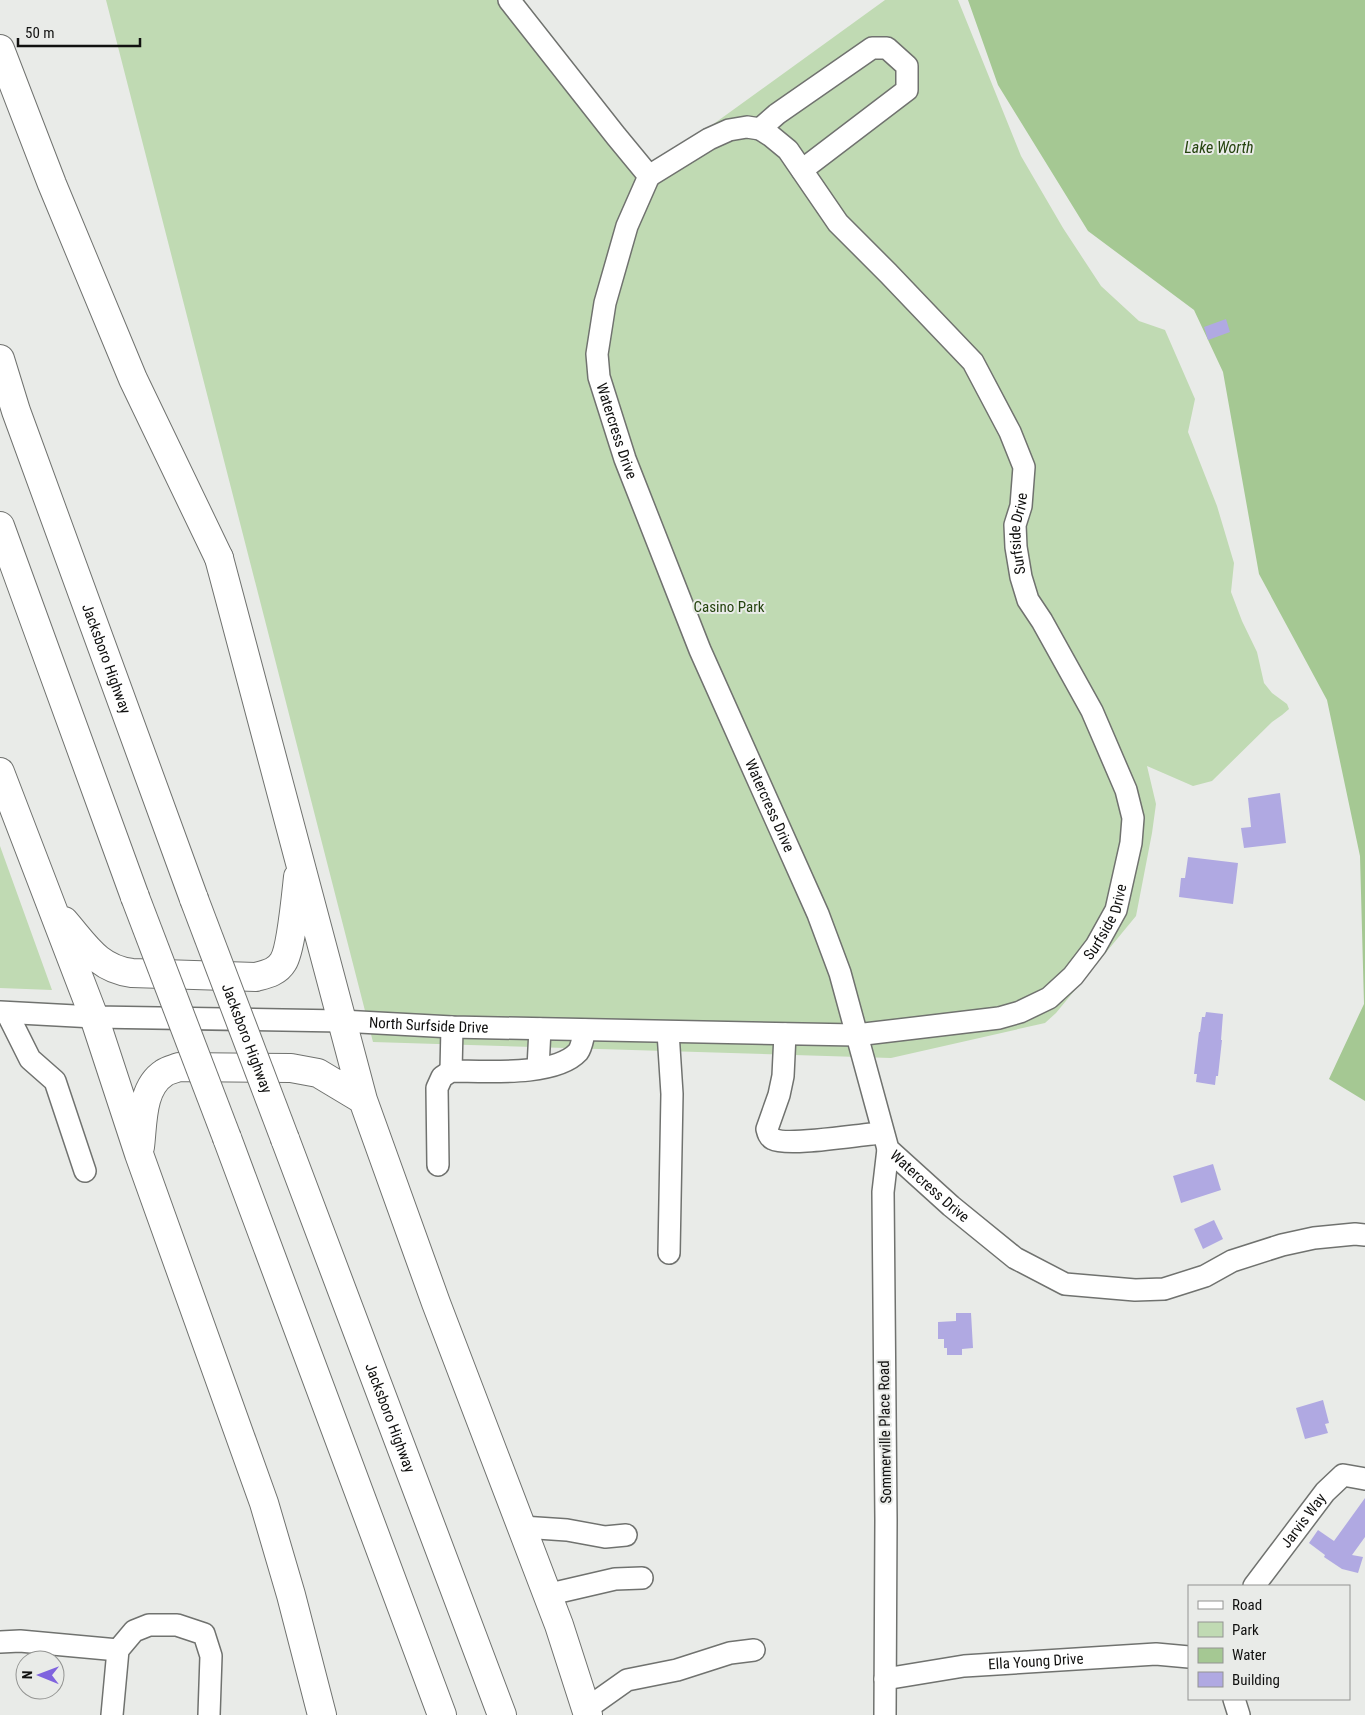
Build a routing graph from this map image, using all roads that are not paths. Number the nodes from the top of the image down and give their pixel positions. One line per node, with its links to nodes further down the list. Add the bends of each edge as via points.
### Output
1 (509, 0): 5 (street)
2 (0, 49): 9 (main road, via 133,379 219,558)
3 (760, 129): 4 (street, Surfside Drive, via 788,150); 4 (street, via 872,48 887,48 907,66 907,90); 5 (street, via 729,130)
4 (802, 170): 19 (street, Surfside Drive, via 838,223 973,362 1010,432 1024,467 1021,506 1015,526 1021,577 1028,600 1092,711 1126,790 1133,818 1131,843 1116,910 1085,961 1049,998 999,1018)
5 (649, 176): 19 (street, Watercress Drive, via 627,226 605,303 597,354 599,377 625,459 700,650 818,914 840,973)
6 (0, 359): 46 (main road, Jacksboro Highway, bridge, via 16,411 194,899)
7 (0, 526): 45 (main road, bridge, via 135,897)
8 (0, 772): 10 (main road)
9 (300, 864): 10 (main road, via 284,962 272,973 256,977 117,971 99,961); 13 (main road)
10 (53, 909): 12 (main road)
11 (4, 1012): 12 (street, North Surfside Drive); 26 (street, via 30,1058 56,1081)
12 (94, 1018): 13 (street, North Surfside Drive); 24 (main road)
13 (341, 1021): 14 (street, North Surfside Drive); 22 (main road)
14 (452, 1027): 15 (street, North Surfside Drive); 21 (street)
15 (540, 1029): 16 (street, North Surfside Drive); 20 (street)
16 (585, 1030): 17 (street, North Surfside Drive); 20 (street, via 579,1051 563,1062)
17 (668, 1032): 18 (street, North Surfside Drive); 28 (street, via 672,1094)
18 (785, 1034): 19 (street, North Surfside Drive); 23 (street, via 780,1095 767,1129 770,1136 774,1140 793,1141)
19 (856, 1035): 23 (street, Watercress Drive)
20 (538, 1068): 21 (street, via 526,1071)
21 (451, 1071): 25 (street, via 442,1076 437,1088)
22 (364, 1100): 24 (main road, via 318,1074 291,1068 179,1067 164,1073 150,1088); 30 (main road, via 436,1303)
23 (885, 1141): 27 (street, Watercress Drive, via 951,1206 1015,1258 1065,1284 1164,1289 1282,1245 1314,1238); 39 (street, Sommerville Place Road)
24 (139, 1154): 44 (main road, via 264,1503)
25 (438, 1165)
26 (85, 1171)
27 (1365, 1235)
28 (669, 1253)
29 (1365, 1479): 33 (street, Jarvis Way, via 1343,1474 1325,1492)
30 (522, 1527): 31 (street, via 567,1530 605,1538); 34 (main road)
31 (626, 1535)
32 (642, 1578): 34 (street, via 615,1579)
33 (1255, 1585)
34 (546, 1594): 41 (main road)
35 (0, 1642): 36 (street)
36 (118, 1650): 42 (street); 43 (street, via 134,1631 149,1625 177,1625 204,1634 211,1656)
37 (754, 1650): 41 (street, via 730,1652 677,1670 626,1680)
38 (1188, 1658): 39 (street, Ella Young Drive, via 1156,1654 964,1666)
39 (885, 1680): 47 (street, Sommerville Place Road)
40 (1234, 1700): 48 (street)
41 (587, 1712)
42 (112, 1715)
43 (209, 1715)
44 (322, 1715)
45 (442, 1715)
46 (502, 1715)
47 (885, 1715)
48 (1239, 1715)

